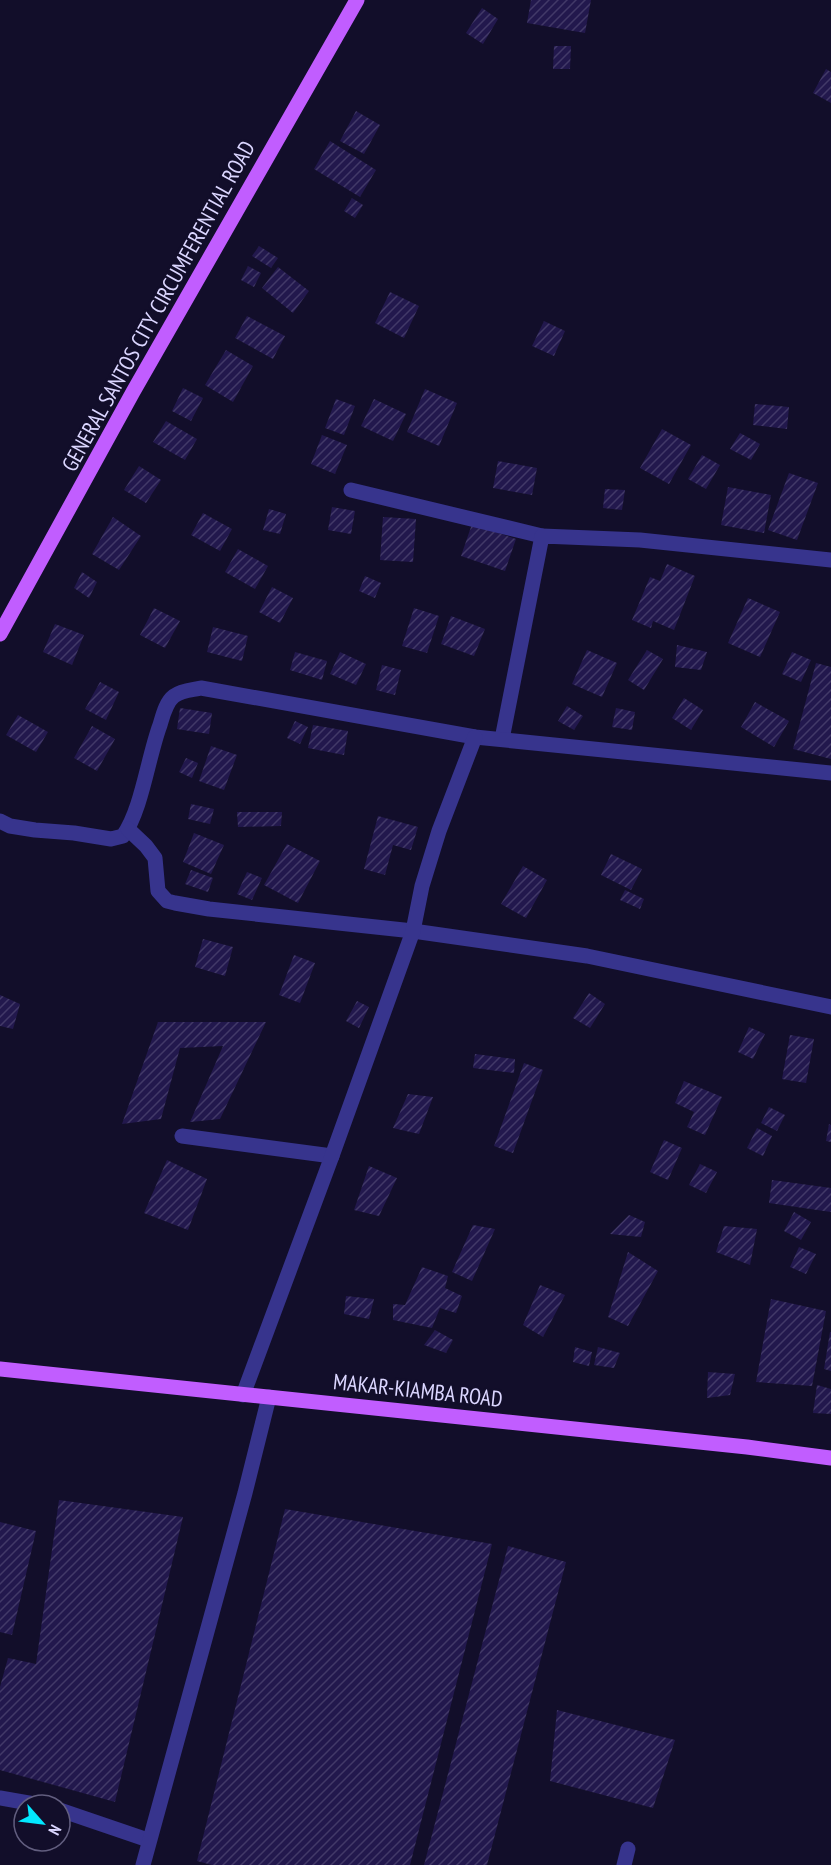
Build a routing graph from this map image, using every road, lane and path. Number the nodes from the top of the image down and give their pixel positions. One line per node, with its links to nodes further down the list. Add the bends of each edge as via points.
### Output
1 (357, 0): 5 (main road, GENERAL SANTOS CITY CIRCUMFERENTIAL ROAD)
2 (351, 490): 3 (street)
3 (543, 536): 4 (street, via 640,540); 7 (street)
4 (831, 560)
5 (0, 634)
6 (475, 737): 7 (street); 10 (street, via 219,690 185,691 167,704); 11 (street, via 439,831)
7 (502, 739): 8 (street)
8 (831, 773)
9 (0, 821): 10 (street, via 10,826 111,839 123,836)
10 (128, 829): 11 (street, via 155,858 158,891 167,901)
11 (413, 931): 12 (street, via 587,956); 14 (street)
12 (831, 1007)
13 (182, 1136): 14 (street)
14 (332, 1156): 16 (street)
15 (0, 1369): 16 (main road, MAKAR-KIAMBA ROAD)
16 (243, 1395): 17 (main road, MAKAR-KIAMBA ROAD)
17 (269, 1397): 18 (main road, MAKAR-KIAMBA ROAD); 20 (street)
18 (831, 1458)
19 (72, 1814): 20 (street)
20 (148, 1840): 22 (street)
21 (628, 1849): 23 (street)
22 (143, 1865)
23 (624, 1865)

